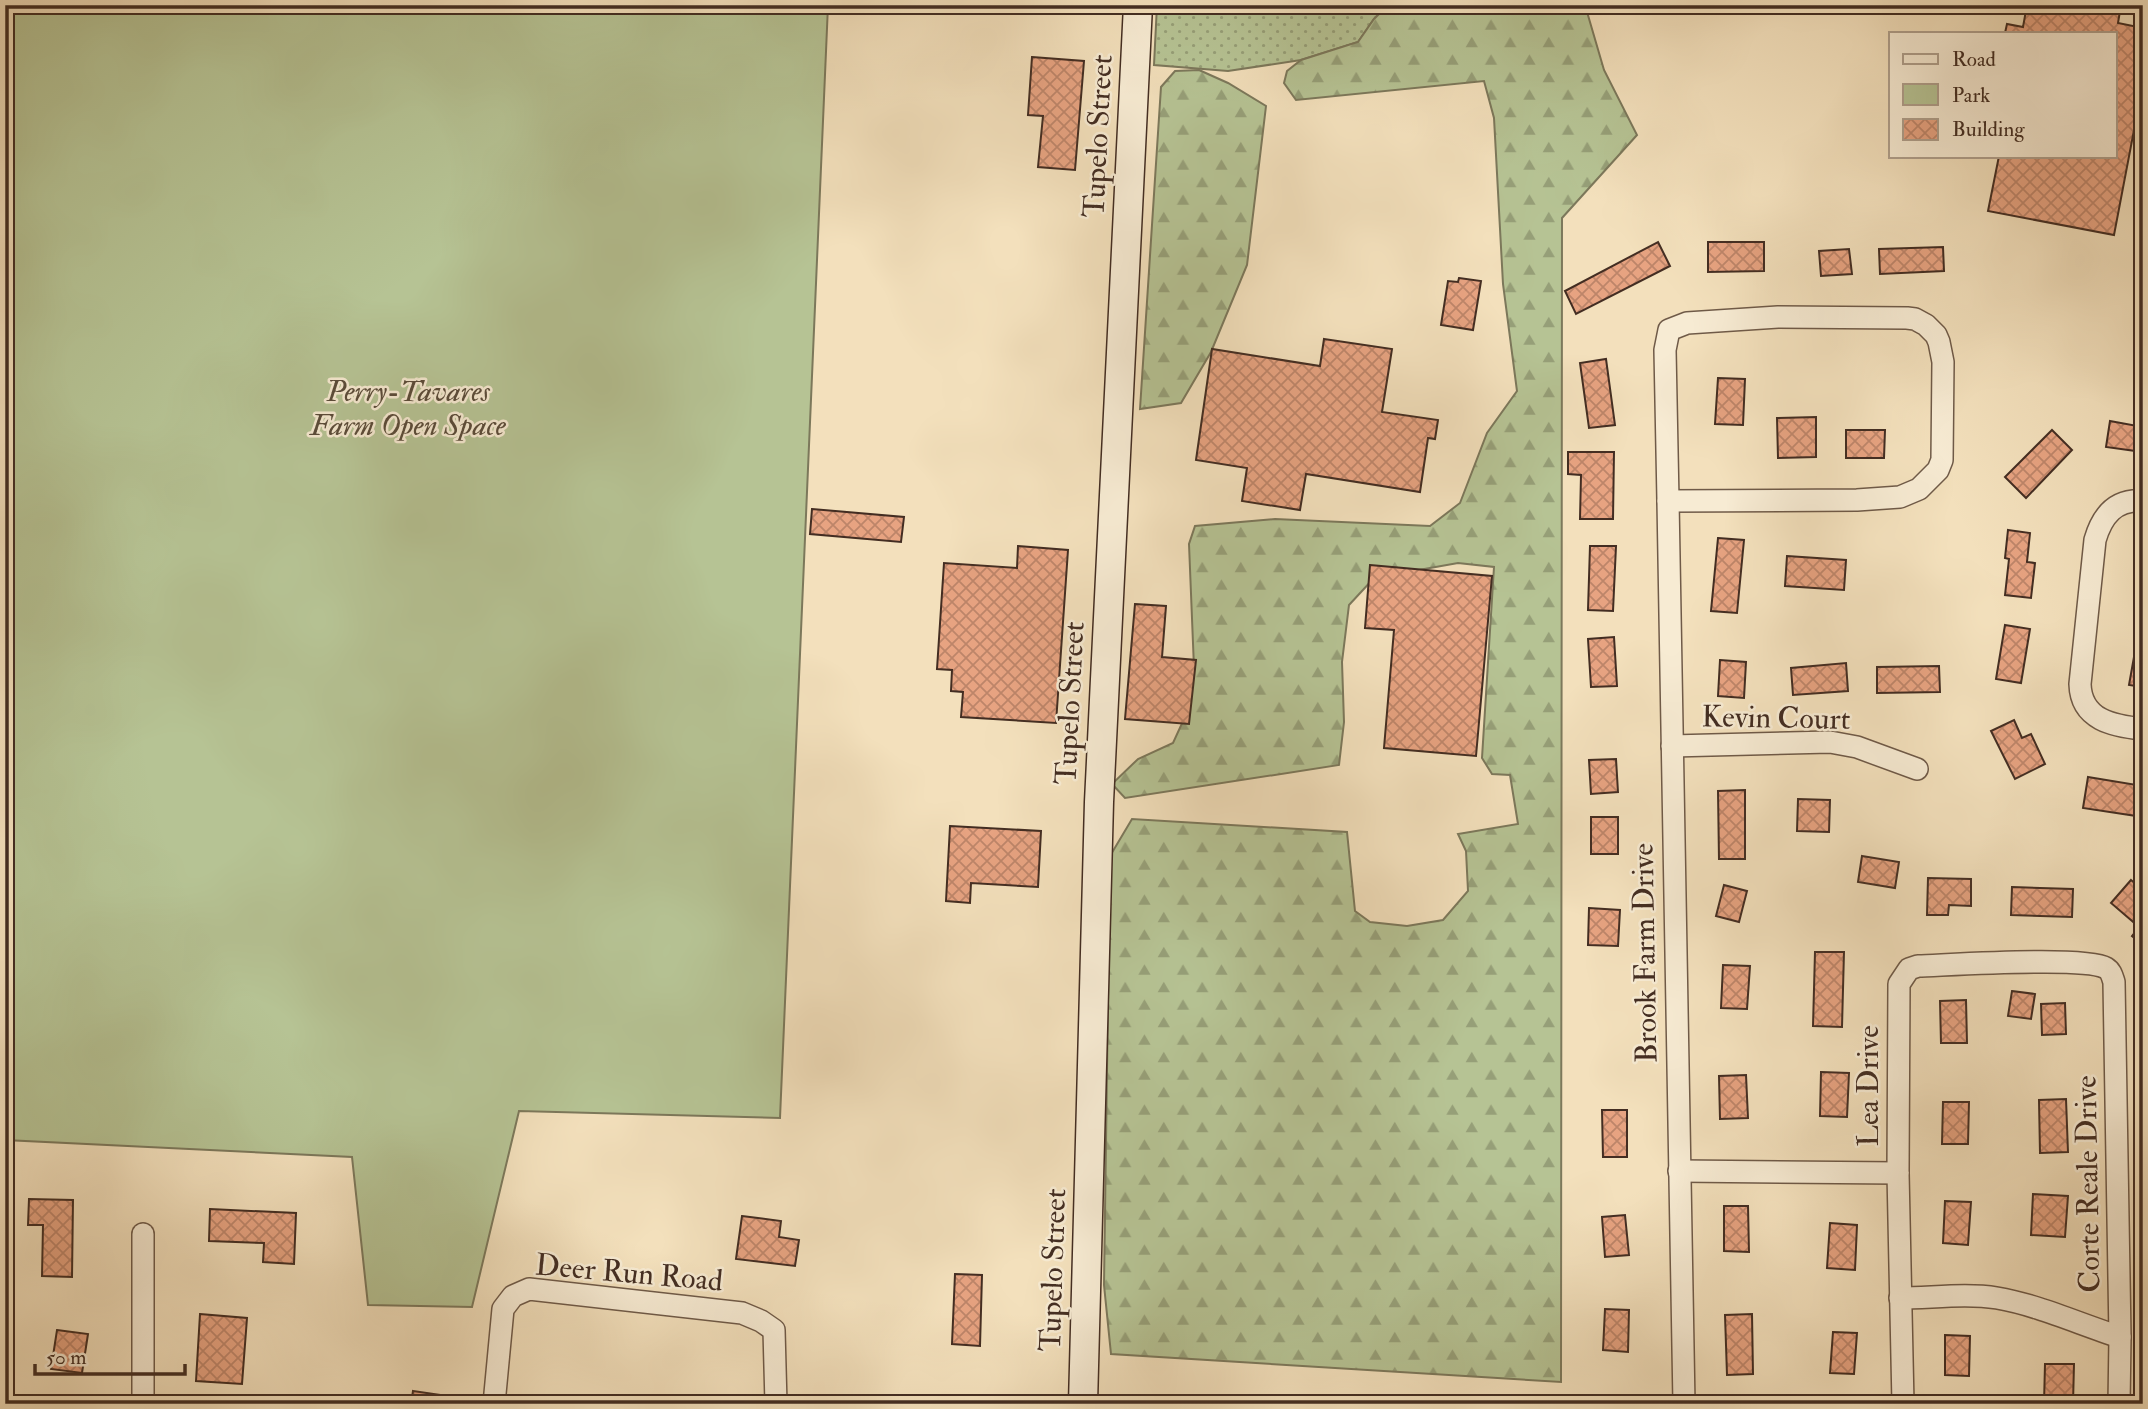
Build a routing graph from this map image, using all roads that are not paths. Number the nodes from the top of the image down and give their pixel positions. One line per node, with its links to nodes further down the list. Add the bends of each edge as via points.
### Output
1 (1138, 5): 16 (main road, Tupelo Street, via 1099,802)
2 (1668, 501): 2 (street, Brook Farm Drive, via 1665,350 1669,330 1687,323 1778,317 1907,318 1926,325 1936,335 1943,362 1943,451 1938,470 1919,489 1900,497 1857,500); 5 (street, Brook Farm Drive)
3 (2143, 501): 4 (street, via 2114,508 2100,521 2080,684 2085,706 2101,720)
4 (2143, 729)
5 (1672, 746): 6 (street, Kevin Court, via 1830,742); 8 (street, Brook Farm Drive)
6 (1917, 769)
7 (2105, 967): 9 (street, Lea Drive, via 2065,963 1909,969 1899,984 1897,1007); 12 (street, Corte Reale Drive, via 2114,982)
8 (1679, 1171): 9 (street); 17 (street, Brook Farm Drive)
9 (1898, 1173): 11 (street, Lea Drive)
10 (143, 1234): 13 (street)
11 (1900, 1298): 12 (street, via 1996,1298); 18 (street, Lea Drive)
12 (2120, 1337): 19 (street, Corte Reale Drive)
13 (143, 1404)
14 (494, 1404): 15 (street, Deer Run Road, via 503,1310 513,1296 529,1289 742,1313 761,1321 774,1330)
15 (776, 1404)
16 (1083, 1404)
17 (1684, 1404)
18 (1902, 1404)
19 (2119, 1404)

